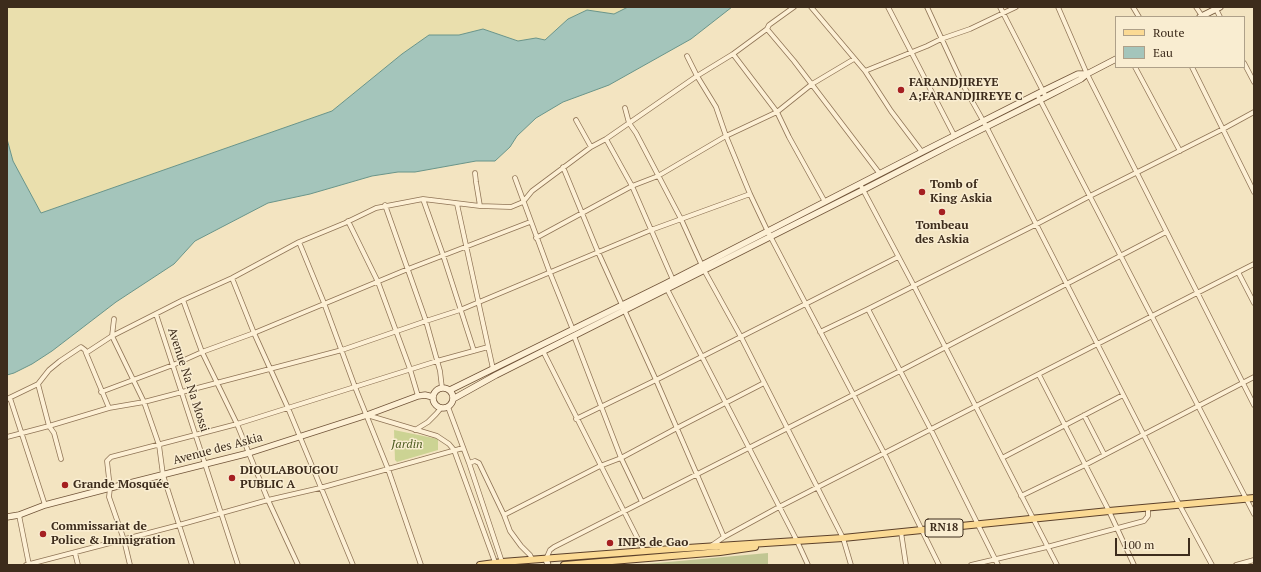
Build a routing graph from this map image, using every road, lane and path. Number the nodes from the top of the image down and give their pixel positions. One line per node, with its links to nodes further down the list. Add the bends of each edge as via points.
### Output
1 (794, 7): 14 (street)
2 (811, 7): 19 (street)
3 (888, 7): 16 (street)
4 (927, 7): 15 (street)
5 (1000, 7): 11 (street)
6 (1016, 7): 11 (street)
7 (1058, 7): 25 (street)
8 (1133, 7): 12 (street)
9 (1196, 7): 13 (street)
10 (1218, 8): 13 (street)
11 (1004, 13): 15 (street); 29 (street)
12 (1138, 16)
13 (1201, 16)
14 (767, 29): 17 (street); 28 (street)
15 (941, 39): 16 (street); 38 (street)
16 (912, 53): 24 (street); 40 (street)
17 (733, 54): 26 (street); 34 (street)
18 (687, 56): 26 (street)
19 (854, 59): 24 (street); 28 (street)
20 (1115, 60): 25 (street)
21 (1245, 65): 27 (street)
22 (1136, 68): 44 (street)
23 (1193, 68): 39 (street)
24 (865, 72): 45 (street)
25 (1087, 74): 29 (street, via 1078,74); 31 (street); 47 (street)
26 (697, 76): 37 (street); 41 (street, via 716,107)
27 (1254, 82)
28 (812, 84): 34 (street); 49 (street)
29 (1043, 91): 30 (street); 31 (street)
30 (1037, 94): 32 (street); 38 (street)
31 (1046, 97): 32 (street)
32 (1040, 100): 38 (street); 57 (street)
33 (625, 108): 37 (street)
34 (778, 112): 41 (street); 60 (street)
35 (1254, 112): 39 (street)
36 (576, 120): 43 (street)
37 (629, 123): 42 (street); 50 (street)
38 (984, 124): 40 (street); 54 (street); 68 (street)
39 (1224, 129): 44 (street); 55 (street)
40 (954, 135): 45 (street)
41 (726, 136): 50 (street); 56 (street)
42 (606, 139): 43 (street); 53 (street)
43 (591, 147): 46 (street)
44 (1180, 151): 47 (street)
45 (922, 152): 49 (street)
46 (563, 167): 59 (street, via 532,191); 64 (street)
47 (1137, 172): 57 (street); 70 (street)
48 (476, 173): 63 (street)
49 (880, 174): 52 (street)
50 (658, 176): 53 (street); 65 (street)
51 (515, 178): 59 (street)
52 (860, 184): 54 (street); 60 (street)
53 (632, 186): 64 (street); 69 (street)
54 (863, 190): 71 (street); 78 (street)
55 (1253, 190)
56 (750, 194): 65 (street); 71 (street)
57 (1090, 196): 68 (street); 77 (street)
58 (423, 199): 61 (street); 62 (street); 76 (street)
59 (523, 202): 63 (street, via 511,207); 67 (street)
60 (825, 202): 71 (street)
61 (457, 204): 63 (street); 74 (street)
62 (385, 205): 66 (street); 81 (street)
63 (480, 206)
64 (582, 213): 72 (street); 75 (street)
65 (681, 219): 69 (street); 80 (street)
66 (348, 221): 73 (street); 86 (street)
67 (530, 222): 72 (street); 74 (street)
68 (1035, 225): 87 (street); 88 (street)
69 (651, 230): 75 (street); 85 (street)
70 (1166, 232): 77 (street); 90 (street)
71 (769, 234): 80 (street); 95 (street)
72 (536, 238): 83 (street)
73 (299, 242): 84 (street); 93 (street)
74 (466, 247): 76 (street); 92 (street)
75 (598, 252): 83 (street); 96 (street)
76 (443, 255): 81 (street); 98 (street)
77 (1121, 255): 87 (street); 100 (street)
78 (898, 257): 88 (street); 95 (street)
79 (1254, 264): 82 (street)
80 (703, 268): 85 (street); 89 (street); 108 (street)
81 (408, 269): 86 (street); 102 (street)
82 (1238, 272): 90 (street); 94 (street)
83 (550, 273): 92 (street); 106 (street)
84 (232, 278): 91 (street); 105 (street)
85 (673, 280): 89 (street)
86 (378, 282): 93 (street); 103 (street)
87 (1066, 284): 109 (street); 111 (street)
88 (914, 286): 97 (street); 111 (street)
89 (666, 287): 96 (street); 117 (street)
90 (1196, 292): 100 (street); 128 (street)
91 (183, 300): 99 (street); 115 (street)
92 (478, 302): 98 (street); 110 (street)
93 (324, 303): 105 (street); 112 (street)
94 (1254, 303)
95 (806, 304): 104 (street); 108 (street)
96 (624, 307): 106 (street); 127 (street)
97 (868, 309): 104 (street); 123 (street)
98 (460, 310): 102 (street); 113 (street)
99 (156, 314): 107 (street); 119 (street, Avenue Na Na Mossi)
100 (1152, 316): 109 (street); 147 (street)
101 (114, 319): 107 (street)
102 (426, 320): 103 (street); 118 (street)
103 (396, 331): 112 (street); 121 (street)
104 (820, 332): 137 (street)
105 (254, 333): 115 (street); 120 (street)
106 (573, 333): 114 (street); 122 (street); 146 (street)
107 (112, 336): 116 (street); 126 (street)
108 (741, 337): 117 (street); 130 (street)
109 (1097, 344): 124 (street); 138 (street)
110 (488, 347): 113 (street); 122 (street)
111 (945, 347): 123 (street); 149 (street)
112 (342, 350): 120 (street); 132 (street)
113 (474, 351): 118 (street)
114 (543, 351): 142 (street); 155 (street)
115 (202, 352): 119 (street); 129 (street)
116 (86, 353): 131 (street, via 81,347 49,370); 135 (street)
117 (702, 357): 127 (street); 144 (street)
118 (437, 361): 121 (street); 133 (street)
119 (172, 365): 126 (street); 136 (street, Avenue Na Na Mossi)
120 (270, 368): 129 (street); 151 (street)
121 (410, 369): 132 (street); 139 (street)
122 (493, 369): 134 (street)
123 (900, 371): 137 (street); 162 (street)
124 (1038, 375): 149 (street); 157 (street)
125 (1254, 377): 128 (street)
126 (134, 380): 135 (street); 143 (street)
127 (656, 380): 146 (street); 159 (street)
128 (1242, 382): 145 (street); 147 (street)
129 (217, 383): 136 (street); 156 (street)
130 (764, 383): 144 (street); 160 (street)
131 (38, 384): 141 (street); 158 (street)
132 (355, 387): 151 (street); 153 (street)
133 (442, 388): 134 (street); 140 (street, via 435,391)
134 (450, 390): 142 (street)
135 (101, 392): 150 (street)
136 (182, 393): 143 (street); 166 (street, Avenue Na Na Mossi)
137 (853, 394): 160 (street); 173 (street)
138 (1123, 395): 154 (street); 164 (street)
139 (418, 396): 140 (street, Avenue des Askia); 153 (street, Avenue des Askia)
140 (433, 397): 152 (street, via 435,404)
141 (8, 398): 163 (street)
142 (453, 399): 148 (street)
143 (144, 402): 150 (street); 168 (street)
144 (726, 403): 159 (street); 169 (street)
145 (1254, 405)
146 (601, 406): 155 (street); 175 (street)
147 (1199, 406): 164 (street); 190 (street)
148 (448, 407): 152 (street); 170 (street)
149 (975, 407): 162 (street); 176 (street)
150 (109, 408): 158 (street)
151 (288, 408): 156 (street); 167 (street)
152 (441, 408): 161 (street)
153 (367, 415): 161 (street); 167 (street, Avenue des Askia); 182 (street)
154 (1084, 415): 157 (street); 174 (street)
155 (576, 419): 181 (street)
156 (237, 424): 166 (street); 172 (street)
157 (1064, 424): 176 (street); 180 (street)
158 (49, 426): 163 (street); 177 (street, via 54,433)
159 (677, 428): 175 (street); 183 (street)
160 (787, 428): 169 (street); 187 (street)
161 (416, 430): 171 (street, via 443,439)
162 (931, 430): 173 (street); 205 (street)
163 (22, 432): 165 (street); 194 (street)
164 (1144, 434): 174 (street); 193 (street)
165 (7, 436)
166 (196, 436): 168 (street); 179 (street, Avenue Na Na Mossi)
167 (299, 436): 172 (street, Avenue des Askia); 186 (street)
168 (159, 445): 184 (street); 185 (street, via 111,457 107,461)
169 (748, 447): 183 (street); 195 (street)
170 (464, 448): 171 (street); 178 (street)
171 (454, 450): 182 (street); 223 (street)
172 (249, 453): 179 (street, Avenue des Askia); 191 (street)
173 (884, 453): 187 (street); 208 (street)
174 (1104, 454): 180 (street)
175 (622, 458): 181 (street); 192 (street)
176 (1002, 458): 188 (street)
177 (61, 460)
178 (469, 463): 202 (street, via 479,463); 222 (street)
179 (205, 465): 184 (street, Avenue des Askia); 199 (street, Avenue Na Na Mossi)
180 (1085, 465): 188 (street); 198 (street)
181 (600, 466): 197 (street); 202 (street)
182 (388, 469): 186 (street); 231 (street)
183 (697, 474): 192 (street); 210 (street)
184 (163, 475): 185 (street, Avenue des Askia); 206 (street)
185 (110, 488): 194 (street, Avenue des Askia); 212 (street, via 109,497)
186 (320, 488): 191 (street); 230 (street)
187 (817, 488): 195 (street); 211 (street)
188 (1021, 496): 204 (street)
189 (1254, 498): 190 (main road, RN18)
190 (1246, 499): 193 (main road, RN18); 200 (street)
191 (268, 500): 199 (street); 229 (street)
192 (642, 502): 197 (street)
193 (1179, 504): 196 (main road, RN18); 242 (street)
194 (45, 505): 201 (street, Avenue des Askia)
195 (779, 507): 210 (street); 213 (street)
196 (1148, 508): 198 (main road, RN18); 207 (street, via 1145,520)
197 (624, 511): 216 (street); 221 (street, via 554,547 550,550)
198 (1109, 511): 204 (main road, RN18); 207 (street)
199 (221, 513): 206 (street); 228 (street, Avenue Na Na Mossi)
200 (1254, 514)
201 (19, 515): 203 (street, Avenue des Askia); 224 (street)
202 (504, 515): 219 (street, via 515,539)
203 (7, 517)
204 (1033, 519): 205 (main road, RN18); 215 (street)
205 (977, 524): 208 (main road, RN18); 218 (street)
206 (179, 525): 212 (street); 227 (street)
207 (1117, 528): 215 (street); 241 (street)
208 (922, 530): 209 (main road, RN18); 237 (street)
209 (901, 532): 211 (main road, RN18); 236 (street)
210 (724, 537): 214 (street)
211 (843, 538): 213 (main road, RN18); 235 (street)
212 (124, 540): 217 (street); 226 (street)
213 (797, 541): 214 (main road, RN18); 233 (main road, RN18, via 720,552); 234 (street)
214 (711, 546): 216 (main road, RN18)
215 (1047, 547): 218 (street); 240 (street)
216 (644, 551): 221 (main road, RN18)
217 (75, 553): 224 (street); 225 (street)
218 (995, 558): 238 (street); 239 (street)
219 (532, 559): 221 (main road, RN18); 222 (main road, RN18)
220 (1254, 560): 243 (street)
221 (547, 562)
222 (503, 563): 223 (main road, RN18)
223 (496, 564): 232 (main road, RN18)
224 (28, 565)
225 (78, 565)
226 (130, 565)
227 (192, 565)
228 (238, 565)
229 (298, 565)
230 (353, 565)
231 (421, 565)
232 (480, 565)
233 (564, 565)
234 (808, 565)
235 (851, 565)
236 (906, 565)
237 (939, 565)
238 (971, 565)
239 (998, 565)
240 (1057, 565)
241 (1134, 565)
242 (1212, 565)
243 (1236, 565)

